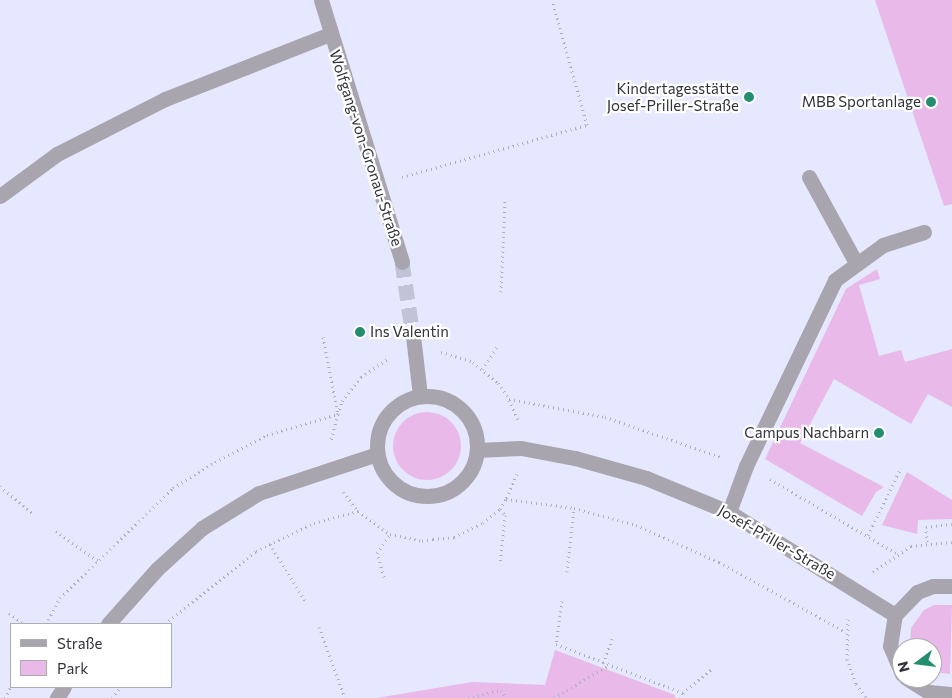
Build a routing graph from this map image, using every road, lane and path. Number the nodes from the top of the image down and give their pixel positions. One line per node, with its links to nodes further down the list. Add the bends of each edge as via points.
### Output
1 (321, 0): 3 (street, Wolfgang-von-Gronau-Straße)
2 (552, 0): 5 (path, via 587,125)
3 (330, 34): 5 (street, Wolfgang-von-Gronau-Straße); 6 (street, Wolfgang-von-Gronau-Straße, via 164,99 57,154)
4 (808, 177): 10 (street)
5 (380, 182): 9 (street, Wolfgang-von-Gronau-Straße)
6 (0, 196)
7 (505, 201): 11 (path)
8 (924, 232): 10 (street, via 883,245)
9 (402, 262)
10 (856, 263): 27 (street, via 835,280 746,466)
11 (501, 292)
12 (413, 336): 16 (street)
13 (323, 337): 18 (path)
14 (497, 347): 15 (path)
15 (482, 370)
16 (420, 396): 20 (street, via 435,396 462,410 471,421); 21 (street, via 405,401 387,416 377,438)
17 (509, 399): 19 (path, via 522,428)
18 (338, 414)
19 (521, 448): 20 (street, Josef-Priller-Straße); 24 (path, via 519,469); 27 (street, Josef-Priller-Straße, via 575,458 646,478)
20 (478, 450): 21 (street, via 467,477 443,494 429,497 414,495 395,485 381,468)
21 (377, 454): 47 (street, via 259,493 202,528 157,569)
22 (901, 468): 32 (path)
23 (0, 486): 28 (path)
24 (506, 499): 25 (path); 26 (path)
25 (574, 508): 39 (path); 50 (path, via 636,525 719,562)
26 (500, 509): 31 (path, via 483,523 454,537 422,541); 38 (path, via 505,515)
27 (729, 512): 45 (street, Josef-Priller-Straße)
28 (32, 513)
29 (952, 524): 33 (path, via 926,527)
30 (56, 531): 37 (path)
31 (390, 534): 35 (path, via 358,511 314,523); 40 (path, via 377,553)
32 (868, 535)
33 (927, 542): 34 (path); 36 (path)
34 (952, 542)
35 (270, 544): 43 (path); 48 (path, via 256,551)
36 (896, 553)
37 (98, 561)
38 (500, 564)
39 (567, 572)
40 (384, 577)
41 (952, 586): 45 (street, via 933,586 917,592)
42 (562, 601): 53 (path, via 556,644)
43 (307, 604)
44 (9, 613): 46 (path)
45 (896, 615): 52 (street, via 890,646)
46 (23, 623)
47 (109, 623)
48 (166, 623)
49 (319, 628): 59 (path)
50 (846, 632)
51 (612, 639): 53 (path)
52 (892, 651)
53 (603, 663): 54 (path)
54 (609, 665): 57 (path); 62 (path)
55 (712, 669): 57 (path)
56 (922, 688): 58 (street, via 928,692)
57 (683, 693): 63 (path)
58 (952, 694)
59 (345, 698)
60 (468, 698): 61 (path, via 501,690)
61 (506, 698)
62 (554, 698)
63 (684, 698)

